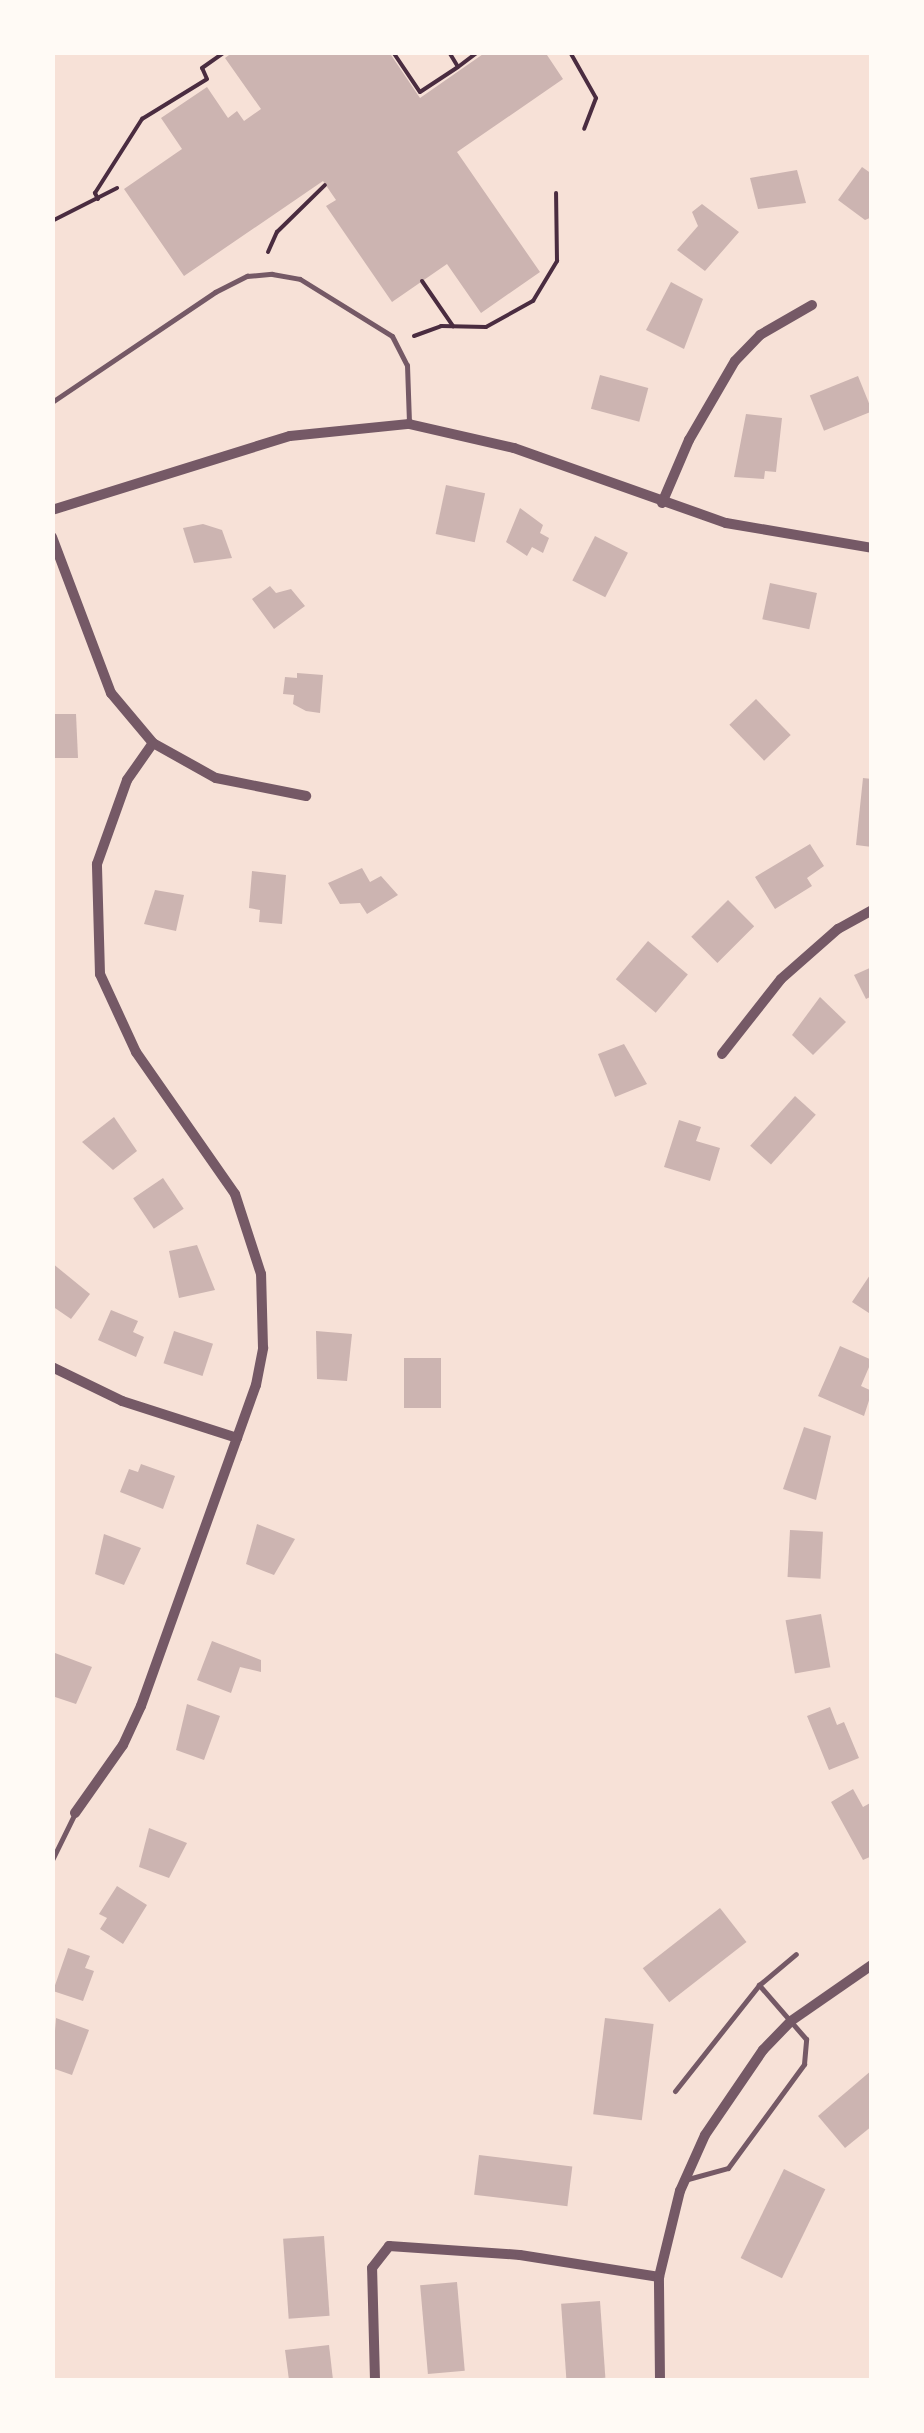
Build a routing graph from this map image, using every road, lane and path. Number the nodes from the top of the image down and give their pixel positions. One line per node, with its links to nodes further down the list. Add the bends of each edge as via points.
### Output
1 (225, 52): 11 (path, via 202,68 207,79 142,119 95,192)
2 (393, 52): 6 (path, via 420,92)
3 (449, 52): 6 (path)
4 (478, 52): 6 (path)
5 (570, 52): 7 (path, via 596,98)
6 (458, 67)
7 (584, 129)
8 (325, 185): 13 (path, via 277,232)
9 (117, 188): 11 (path)
10 (556, 194): 16 (path, via 559,240 550,281 533,301 486,328)
11 (98, 199): 12 (path)
12 (52, 221)
13 (268, 252)
14 (422, 282): 16 (path)
15 (812, 306): 20 (street, via 760,335 735,361 688,440)
16 (453, 326): 17 (path)
17 (414, 336)
18 (52, 402): 19 (lane, via 231,282 286,275 392,336 406,366)
19 (409, 424): 20 (street, via 514,448); 21 (street, via 290,436)
20 (662, 503): 23 (street, via 726,522)
21 (52, 510)
22 (52, 537): 24 (street, via 112,694)
23 (872, 548)
24 (153, 743): 25 (street, via 216,778); 29 (street, via 106,830 97,864 94,941 112,1006 170,1103 215,1160 252,1237 264,1304 263,1348)
25 (306, 796)
26 (872, 910): 27 (street, via 780,979)
27 (722, 1054)
28 (52, 1367): 29 (street, via 122,1401)
29 (237, 1438): 30 (street, via 141,1706 123,1745)
30 (75, 1812): 31 (lane)
31 (52, 1860)
32 (796, 1954): 34 (lane)
33 (872, 1965): 35 (street)
34 (759, 1986): 35 (lane); 36 (lane)
35 (791, 2021): 37 (street, via 732,2091); 37 (lane, via 806,2038 804,2064 728,2168 700,2180)
36 (676, 2091)
37 (685, 2178): 38 (street)
38 (659, 2277): 39 (street, via 503,2254 388,2246 372,2268); 40 (street)
39 (375, 2380)
40 (660, 2380)

